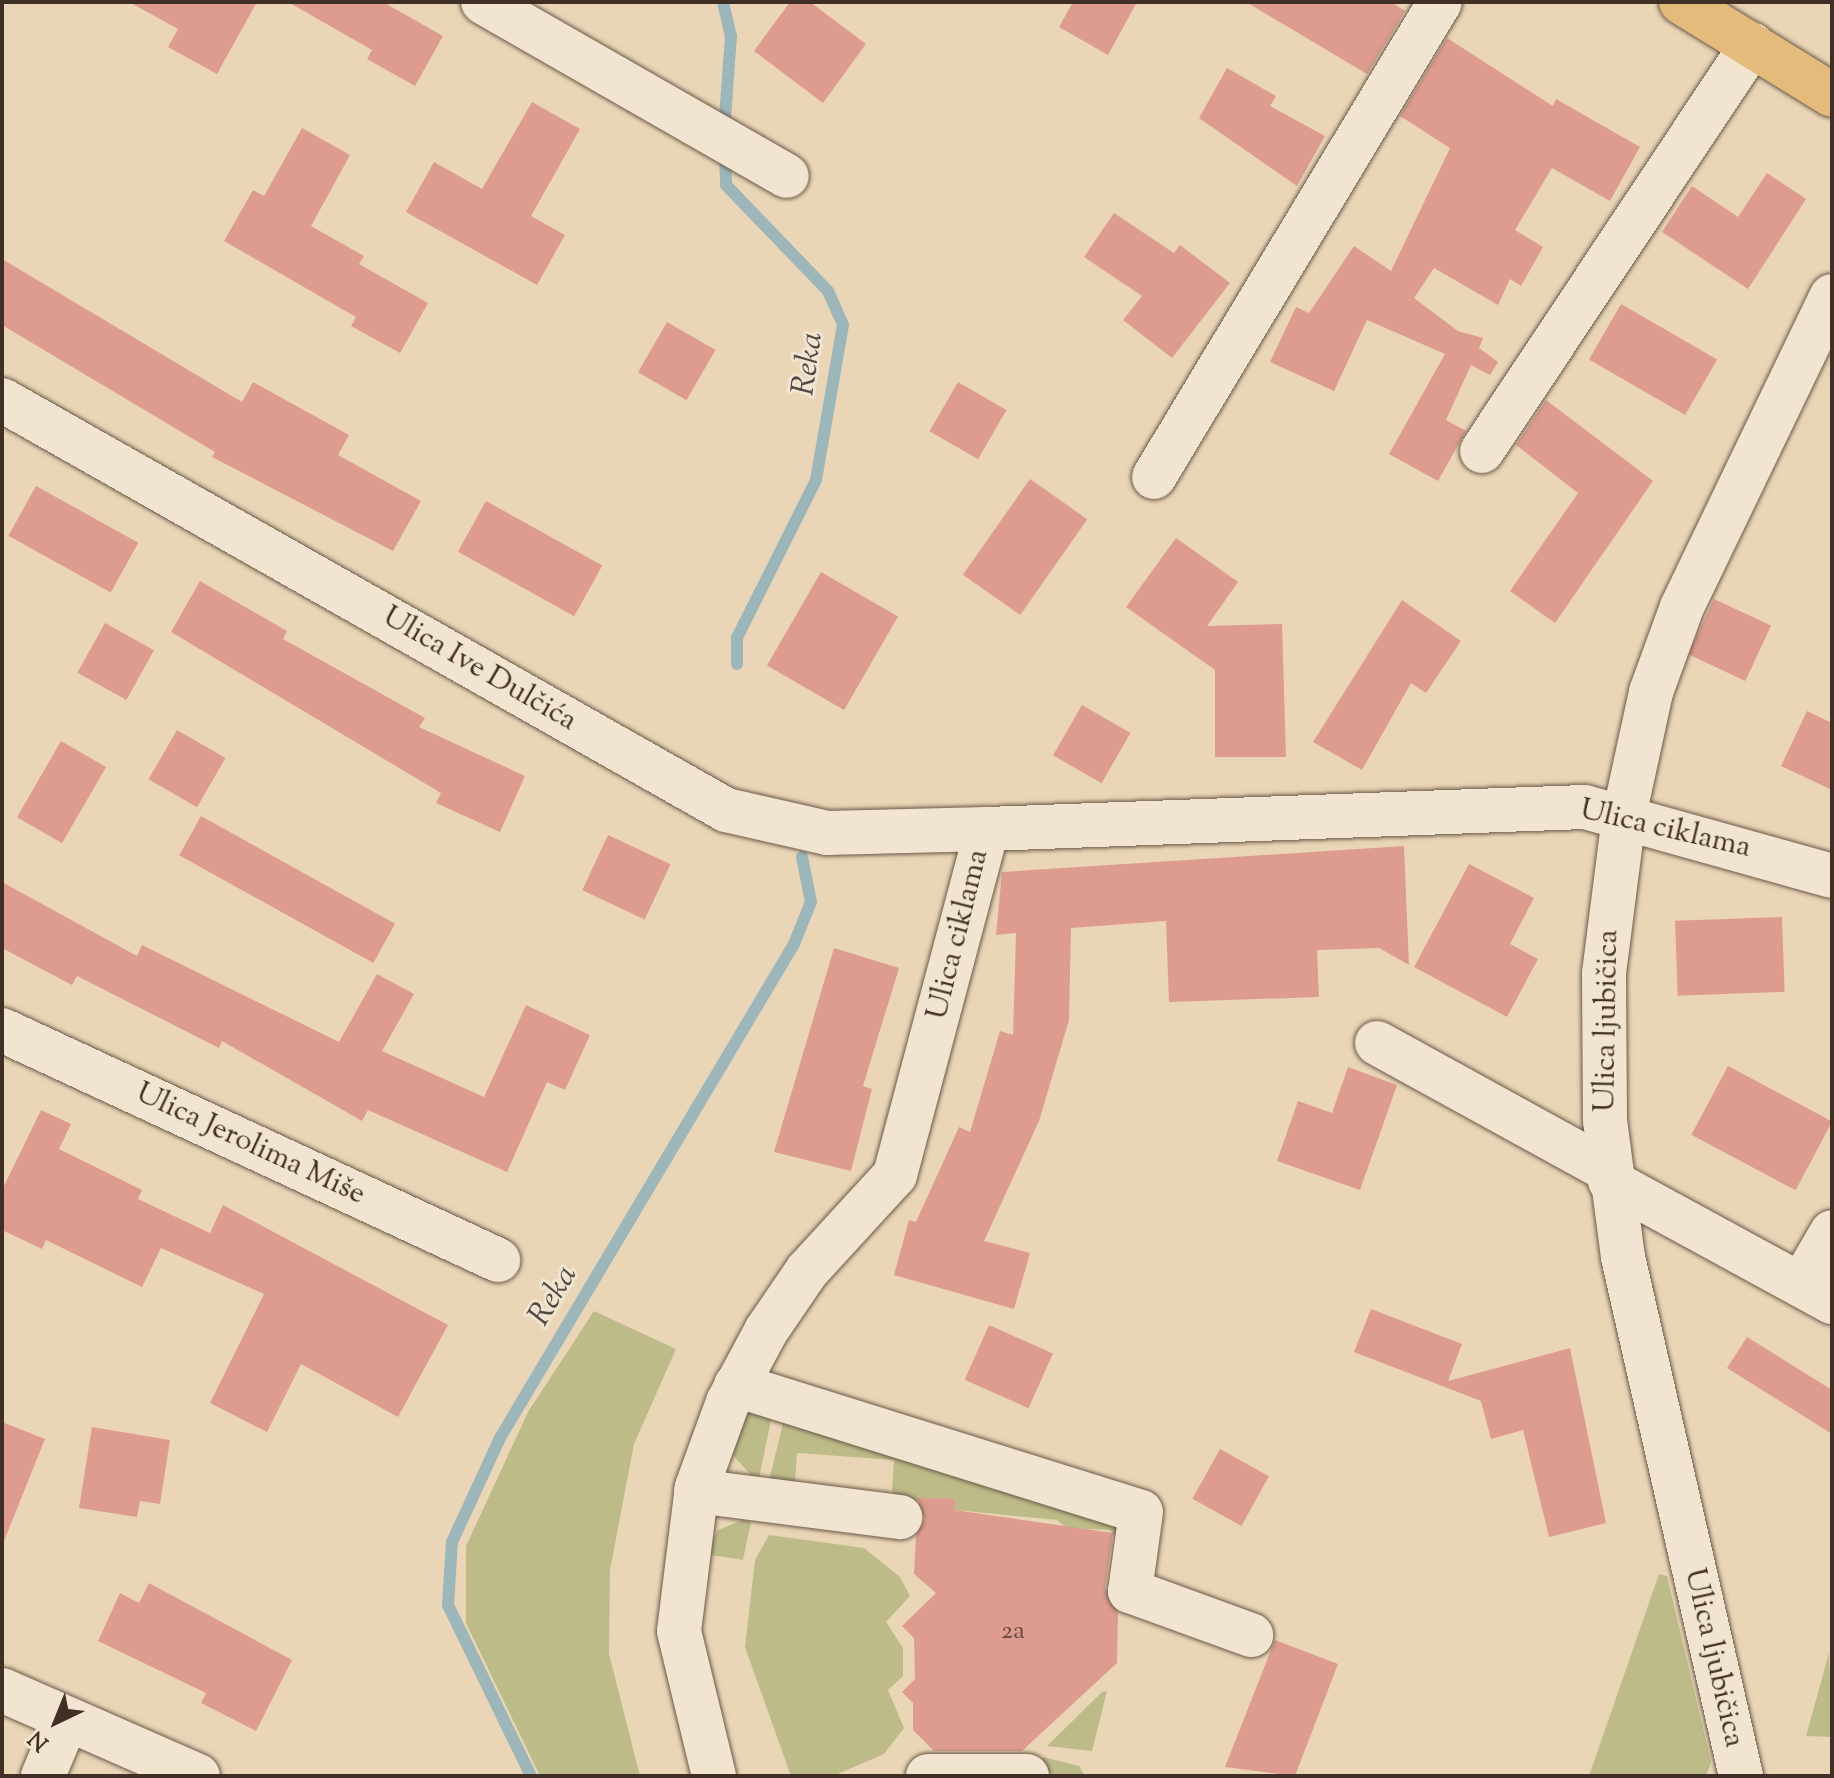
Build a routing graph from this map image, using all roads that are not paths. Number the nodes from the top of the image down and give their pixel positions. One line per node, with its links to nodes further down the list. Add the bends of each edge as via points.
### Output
1 (483, 2): 6 (street)
2 (1440, 2): 10 (street)
3 (1681, 2): 4 (main road)
4 (1752, 45): 5 (main road); 9 (street)
5 (1832, 95)
6 (787, 176)
7 (1832, 296): 11 (street, Ulica ljubičica, via 1682,607 1651,692)
8 (2, 400): 12 (street, Ulica Ive Dulčića, via 726,810 827,833)
9 (1482, 451)
10 (1154, 477)
11 (1624, 816): 12 (street, Ulica ciklama, via 1564,808); 13 (street, Ulica ciklama); 16 (street, Ulica ljubičica, via 1604,987)
12 (987, 829): 20 (street, Ulica ciklama, via 895,1175 788,1296)
13 (1832, 876)
14 (2, 1030): 18 (street, Ulica Jerolima Miše)
15 (1377, 1043): 16 (street)
16 (1610, 1176): 19 (street); 31 (street, Ulica ljubičica, via 1642,1355)
17 (1832, 1232): 19 (street)
18 (498, 1260)
19 (1817, 1293)
20 (736, 1385): 21 (street, Ulica ciklama); 23 (street, via 1141,1512 1130,1591)
21 (696, 1491): 22 (street); 28 (street, Ulica ciklama, via 679,1642)
22 (900, 1517)
23 (1251, 1635)
24 (2, 1690): 25 (street)
25 (67, 1719): 26 (street); 27 (street)
26 (43, 1776)
27 (198, 1776)
28 (714, 1776)
29 (928, 1776): 30 (street)
30 (1027, 1776)
31 (1741, 1776)

